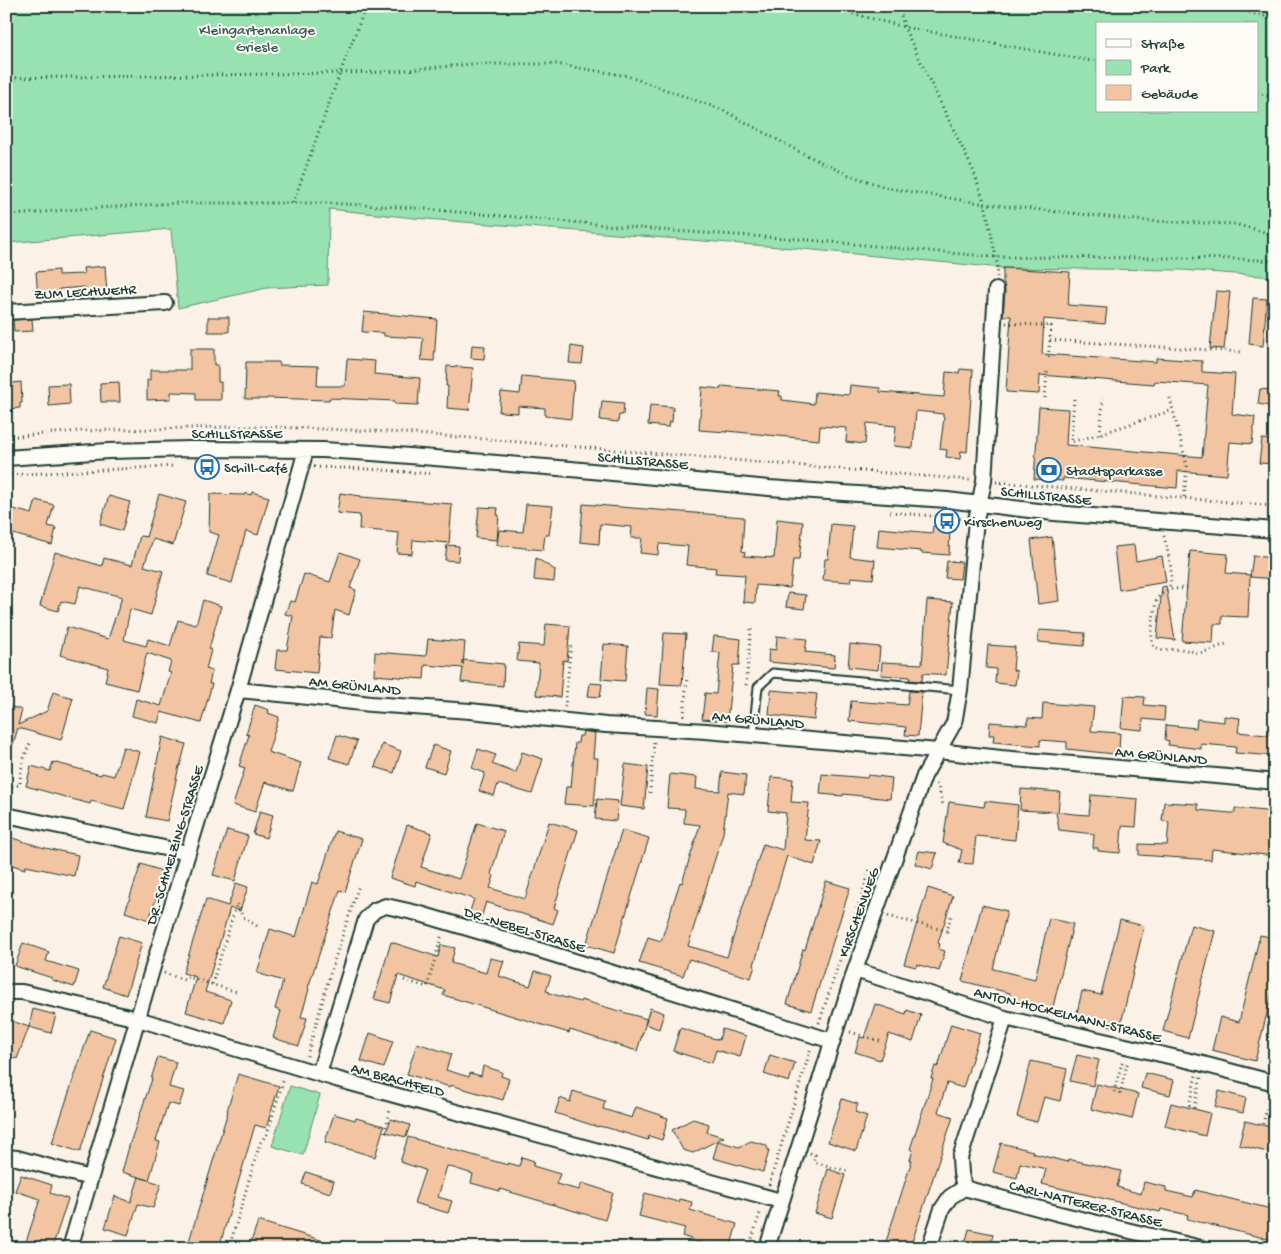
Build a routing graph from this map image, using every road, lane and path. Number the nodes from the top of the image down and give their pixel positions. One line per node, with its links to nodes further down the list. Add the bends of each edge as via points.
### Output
1 (366, 6): 8 (path)
2 (824, 6): 6 (path)
3 (900, 6): 6 (path)
4 (1226, 6): 5 (path)
5 (1275, 19)
6 (904, 27): 7 (path); 13 (path, via 973,170)
7 (1096, 62)
8 (340, 73): 9 (path); 12 (path); 13 (path, via 472,64 556,64 627,76 723,110 846,174 888,188)
9 (6, 78)
10 (1258, 94): 11 (path)
11 (1275, 98)
12 (293, 203): 14 (path, via 178,203); 16 (path, via 414,208)
13 (984, 204): 15 (path, via 1146,222 1235,224); 16 (path)
14 (6, 216)
15 (1275, 235)
16 (995, 257): 17 (path); 18 (path, via 998,268)
17 (1275, 261)
18 (996, 290): 21 (street, KIRSCHENWEG)
19 (165, 303): 20 (street, ZUM LECHWEHR)
20 (6, 312)
21 (994, 323): 22 (path, via 1051,326); 39 (street, KIRSCHENWEG)
22 (1050, 340): 23 (path); 24 (path)
23 (1242, 352)
24 (1048, 360)
25 (1047, 372): 26 (path)
26 (1045, 398)
27 (1170, 398): 30 (path)
28 (1074, 399): 31 (path, via 1071,442)
29 (1103, 399): 31 (path)
30 (1173, 410): 31 (path); 40 (path, via 1186,466)
31 (1100, 434)
32 (6, 437): 39 (path, via 80,430 225,427 374,431)
33 (306, 450): 34 (street, SCHILLSTRASSE, via 108,451); 36 (street, DR.-SCHMELZING-STRASSE); 41 (street, SCHILLSTRASSE)
34 (6, 458)
35 (182, 466): 38 (path)
36 (302, 466): 37 (path); 54 (street, DR.-SCHMELZING-STRASSE)
37 (433, 474)
38 (6, 475)
39 (984, 481): 40 (path); 41 (street, KIRSCHENWEG)
40 (1184, 498): 42 (path)
41 (979, 504): 44 (street, KIRSCHENWEG); 45 (street, SCHILLSTRASSE)
42 (1275, 506)
43 (881, 512): 44 (path)
44 (976, 520): 55 (street, KIRSCHENWEG)
45 (1275, 530)
46 (1158, 536): 48 (path, via 1164,536 1172,576)
47 (1187, 588): 48 (path)
48 (1168, 589): 51 (path, via 1158,596 1156,602 1154,647 1200,653)
49 (751, 629): 53 (path)
50 (571, 643): 56 (path)
51 (1226, 644)
52 (687, 676): 58 (path)
53 (746, 685)
54 (238, 690): 56 (street, AM GRÜNLAND); 66 (street, DR.-SCHMELZING-STRASSE)
55 (960, 690): 59 (lane, via 773,673 758,687); 61 (street, KIRSCHENWEG, via 954,723)
56 (564, 721): 57 (street, AM GRÜNLAND)
57 (655, 728): 58 (street, AM GRÜNLAND); 64 (path)
58 (683, 729): 59 (street, AM GRÜNLAND)
59 (753, 735): 61 (street, AM GRÜNLAND)
60 (31, 741): 63 (path, via 24,757 20,785)
61 (938, 750): 62 (street, AM GRÜNLAND); 69 (street, KIRSCHENWEG, via 924,776)
62 (1275, 782)
63 (12, 786)
64 (650, 793)
65 (6, 815): 66 (street)
66 (188, 853): 73 (street, DR.-SCHMELZING-STRASSE)
67 (871, 867): 82 (path)
68 (359, 885): 88 (path)
69 (875, 913): 70 (path, via 947,931); 74 (street, KIRSCHENWEG)
70 (952, 913)
71 (445, 921): 75 (path, via 427,987); 82 (street, DR.-NEBEL-STRASSE); 89 (street, DR.-NEBEL-STRASSE, via 386,906 375,910 366,919)
72 (257, 926): 76 (path, via 243,917 237,903)
73 (152, 970): 76 (path); 80 (street, DR.-SCHMELZING-STRASSE)
74 (855, 970): 79 (street, ANTON-HOCKELMANN-STRASSE); 81 (street, KIRSCHENWEG)
75 (404, 980)
76 (212, 984): 78 (path)
77 (6, 992): 80 (street, AM BRACHFELD, via 22,992)
78 (237, 992)
79 (1005, 1018): 85 (street, ANTON-HOCKELMANN-STRASSE); 104 (street, via 960,1158)
80 (138, 1019): 86 (street, AM BRACHFELD); 103 (street, DR.-SCHMELZING-STRASSE)
81 (836, 1027): 83 (street, KIRSCHENWEG); 84 (path)
82 (814, 1036): 83 (street, DR.-NEBEL-STRASSE); 105 (path)
83 (832, 1041): 100 (street, KIRSCHENWEG)
84 (883, 1042)
85 (1128, 1047): 87 (street, ANTON-HOCKELMANN-STRASSE); 91 (path); 93 (path)
86 (288, 1064): 88 (street, AM BRACHFELD); 108 (path)
87 (1202, 1064): 90 (street, ANTON-HOCKELMANN-STRASSE); 95 (path); 96 (path)
88 (303, 1069): 89 (street, AM BRACHFELD)
89 (319, 1074): 92 (street, AM BRACHFELD)
90 (1274, 1082): 97 (path)
91 (1114, 1092)
92 (393, 1094): 99 (path); 105 (street, AM BRACHFELD)
93 (1120, 1094)
94 (1275, 1101): 98 (path)
95 (1189, 1106)
96 (1194, 1108)
97 (1263, 1124)
98 (1268, 1126)
99 (385, 1132)
100 (798, 1150): 102 (path, via 815,1155 814,1162); 106 (street, KIRSCHENWEG)
101 (6, 1157): 103 (street)
102 (847, 1171)
103 (90, 1178): 107 (street, DR.-SCHMELZING-STRASSE)
104 (964, 1188): 111 (street, via 950,1197 942,1209); 112 (street, CARL-NATTERER-STRASSE)
105 (766, 1196): 106 (street, AM BRACHFELD); 109 (path)
106 (781, 1201): 110 (street, KIRSCHENWEG)
107 (70, 1248)
108 (229, 1248)
109 (749, 1248)
110 (767, 1248)
111 (929, 1248)
112 (1201, 1248)

